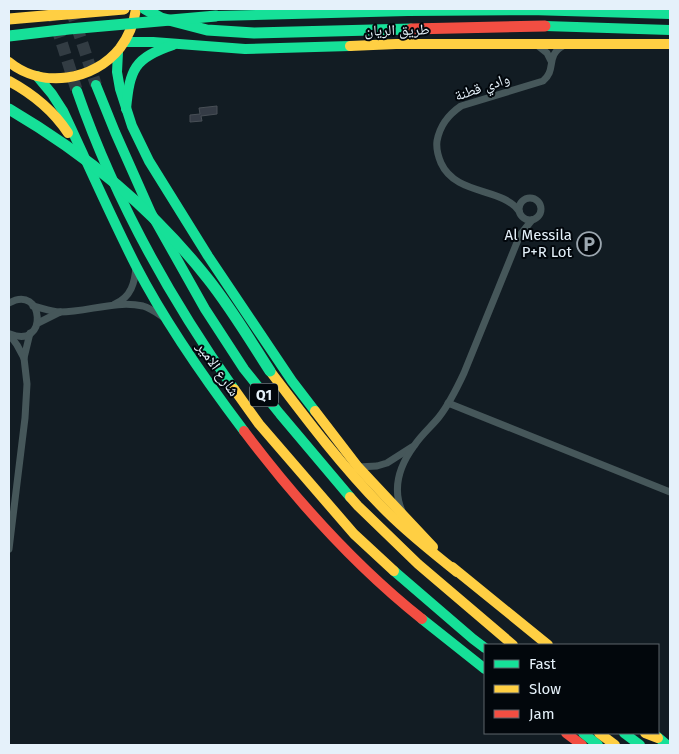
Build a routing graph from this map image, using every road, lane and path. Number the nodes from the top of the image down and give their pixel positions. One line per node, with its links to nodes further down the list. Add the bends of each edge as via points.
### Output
1 (124, 9): 5 (main road, bridge)
2 (136, 9): 8 (main road, via 134,24)
3 (145, 9): 6 (main road, bridge, via 161,18 207,30 254,33 544,26)
4 (670, 14): 7 (main road, طريق الريان, bridge, via 408,10 216,16)
5 (9, 19)
6 (670, 30)
7 (9, 36)
8 (125, 42): 9 (main road, طريق الريان); 13 (main road)
9 (182, 43): 10 (main road, طريق الريان, via 245,49 387,44); 21 (main road, via 153,52 135,65 128,85)
10 (537, 44): 11 (main road, طريق الريان); 14 (street)
11 (566, 44): 12 (main road, طريق الريان); 14 (street, وادي قطنة, via 555,52)
12 (670, 44)
13 (118, 52): 16 (main road, via 101,66 81,75 59,79); 21 (main road, via 120,89)
14 (551, 61): 23 (street, وادي قطنة, via 550,74 543,81 460,106 443,122 438,133 438,157 450,177)
15 (9, 62): 16 (main road)
16 (37, 76): 22 (main road, شارع الامير, via 63,111)
17 (9, 81): 22 (main road, via 48,107)
18 (96, 85): 45 (main road, شارع الامير / Q1, via 151,214 205,309 244,369 358,506 418,564)
19 (77, 91): 47 (main road, شارع الامير / Q1, via 105,164 159,272 259,424 354,534)
20 (9, 109): 44 (main road, bridge, via 65,143 150,214 209,280 270,371 352,475 418,541)
21 (126, 109): 40 (main road, via 149,162 208,256 292,381)
22 (94, 177): 28 (main road, شارع الامير)
23 (507, 201): 24 (street, وادي قطنة); 25 (street, وادي قطنة)
24 (522, 201): 25 (street); 26 (street, via 532,198 540,205 540,214)
25 (520, 213): 26 (street, via 527,220); 27 (street)
26 (532, 220): 27 (street)
27 (520, 235): 38 (street, via 464,373)
28 (136, 266): 30 (street, via 130,291); 33 (main road, شارع الامير)
29 (9, 304): 31 (street, via 23,300)
30 (113, 305): 32 (street); 33 (street, via 143,306)
31 (33, 306): 32 (street); 34 (street)
32 (61, 312): 34 (street)
33 (166, 319): 48 (main road, شارع الامير, via 214,391 274,471 353,559 395,598)
34 (38, 323): 36 (street)
35 (9, 333): 36 (street, via 16,336); 37 (street)
36 (30, 334): 37 (street)
37 (24, 358): 43 (street, via 27,384 25,418)
38 (448, 403): 39 (street); 41 (street)
39 (414, 445): 40 (street, via 387,463); 42 (street, via 402,466 397,486)
40 (358, 467): 42 (main road)
41 (670, 492)
42 (404, 516): 44 (main road)
43 (9, 548)
44 (457, 572): 46 (main road)
45 (512, 644)
46 (547, 644)
47 (484, 647)
48 (484, 668)
49 (567, 734): 54 (main road)
50 (585, 734): 55 (main road)
51 (600, 734): 56 (main road)
52 (625, 734): 57 (main road)
53 (655, 735): 58 (main road)
54 (582, 745)
55 (598, 745)
56 (615, 745)
57 (640, 745)
58 (668, 745)

